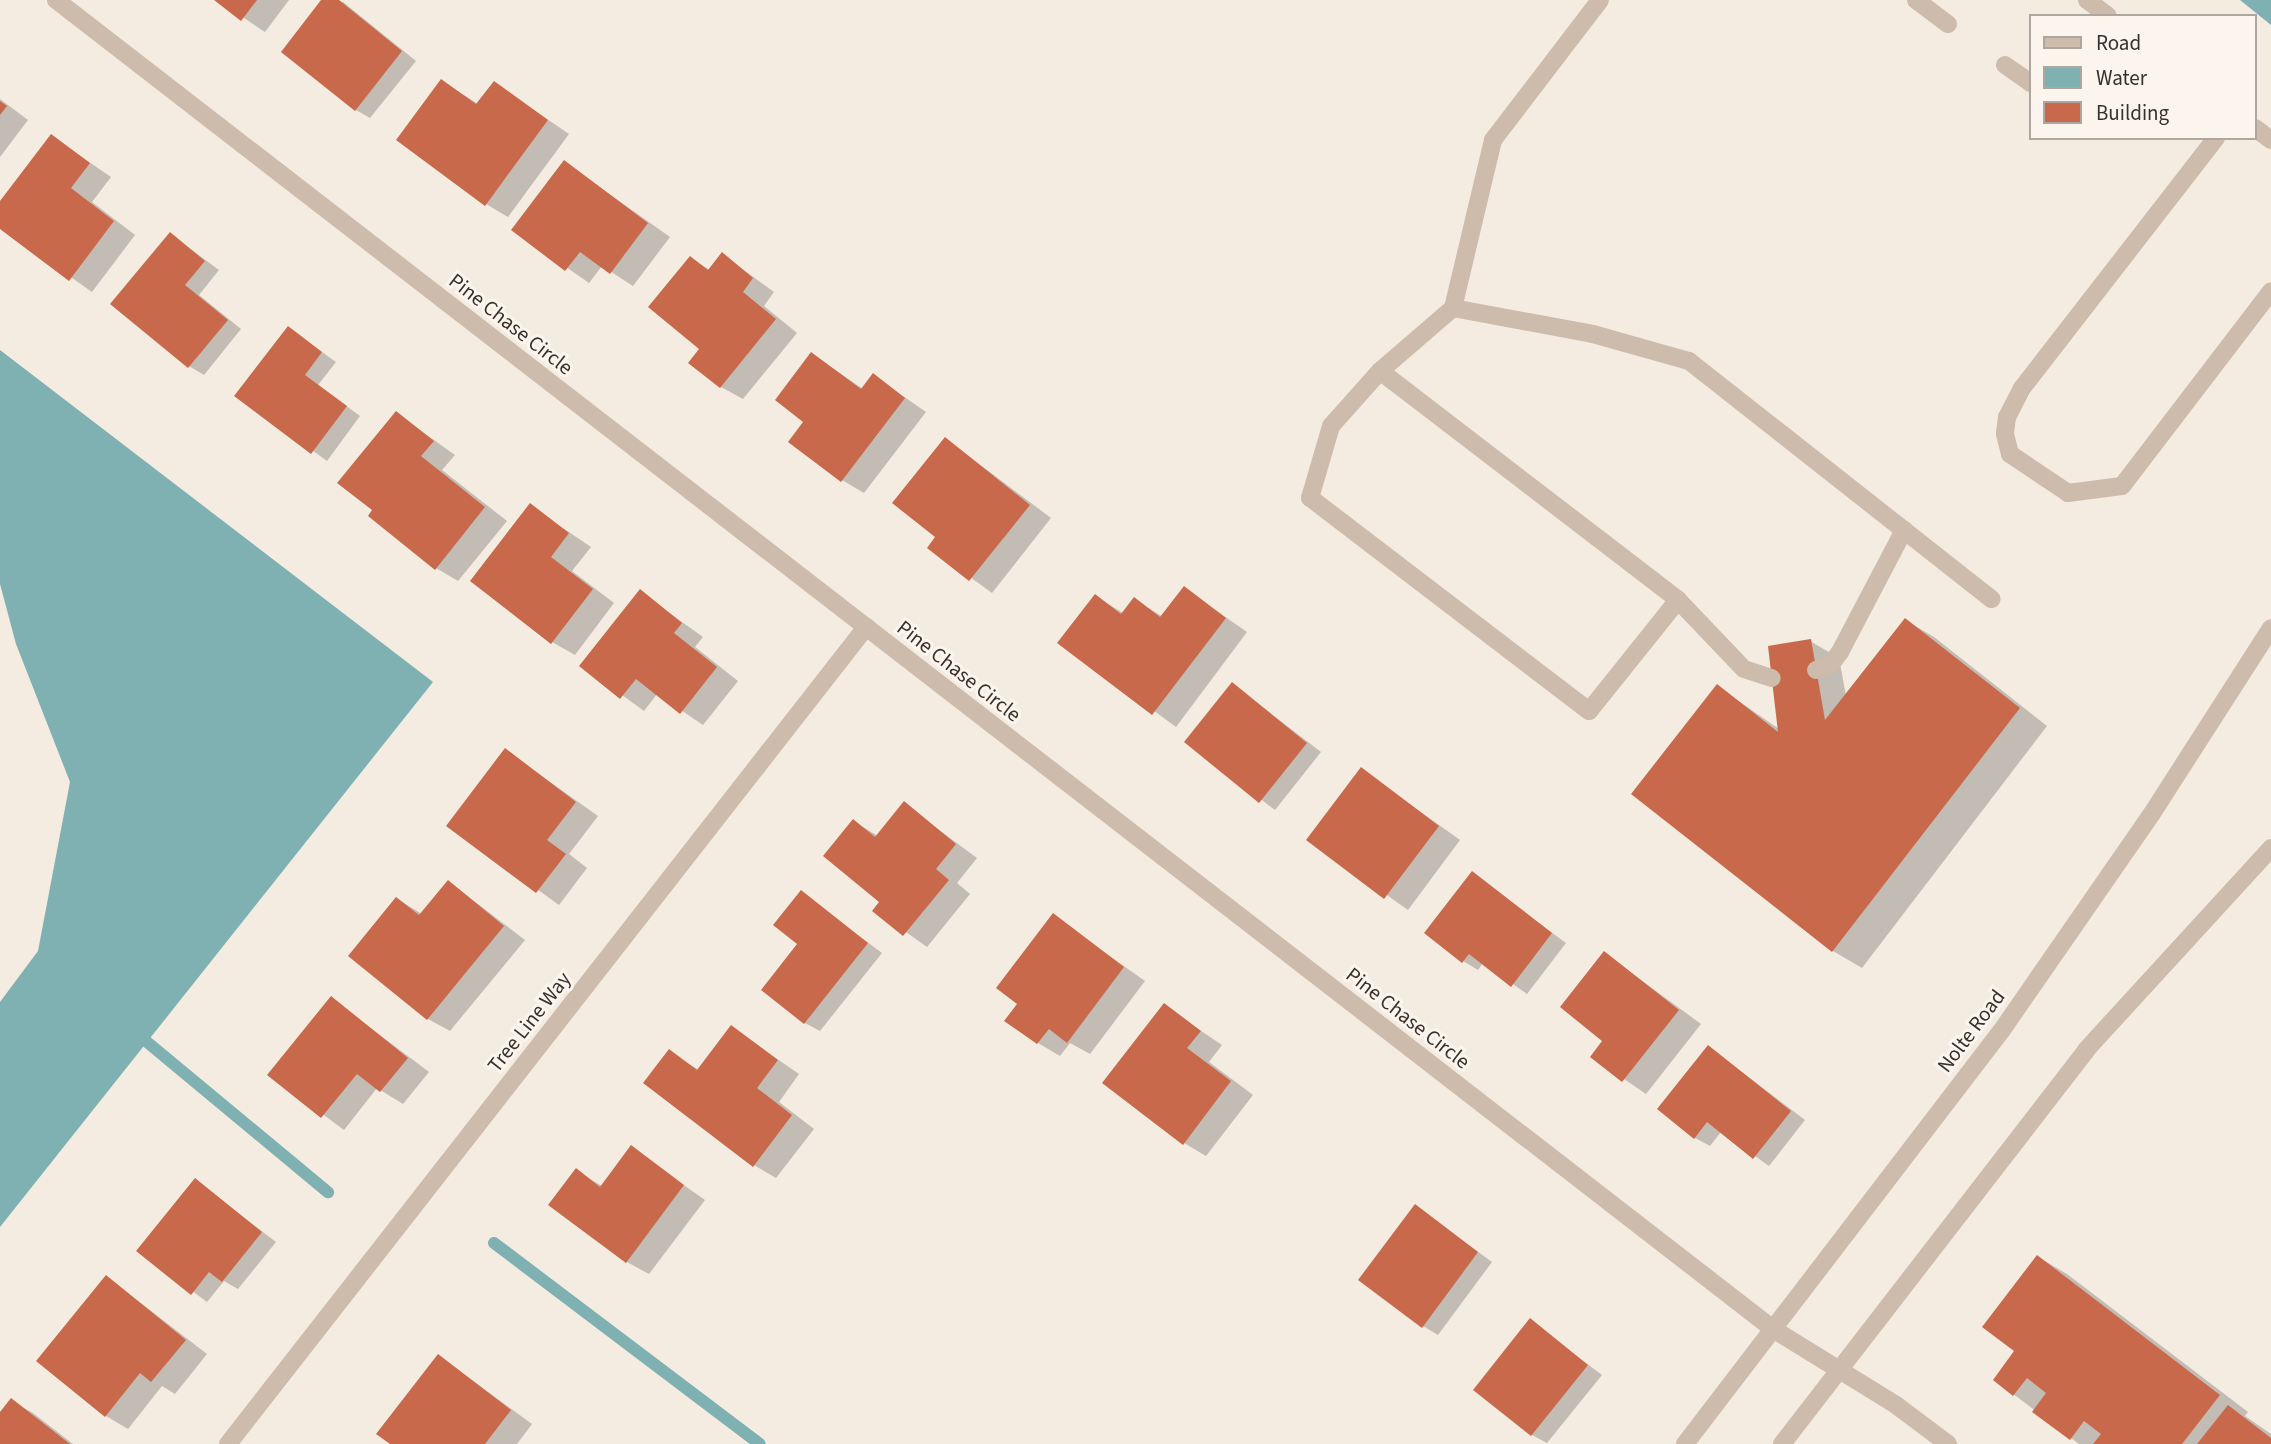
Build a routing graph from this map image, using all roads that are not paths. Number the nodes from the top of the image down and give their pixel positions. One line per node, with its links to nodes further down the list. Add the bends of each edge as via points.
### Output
1 (56, 0): 16 (street, Pine Chase Circle)
2 (1600, 0): 11 (street, via 1493,140)
3 (1916, 0): 6 (street)
4 (2087, 0): 5 (street)
5 (2105, 14)
6 (1948, 23)
7 (2005, 65): 8 (street)
8 (2030, 82)
9 (2214, 140): 10 (street, via 2022,388 2007,417 2010,454 2068,494 2122,486)
10 (2271, 291)
11 (1453, 308): 12 (street); 13 (street, via 1593,334 1689,361)
12 (1380, 371): 15 (street); 15 (street, via 1331,426 1310,498 1589,711)
13 (1904, 530): 14 (street); 18 (street, via 1840,652 1831,664)
14 (1992, 599)
15 (1678, 600): 19 (street, via 1744,669)
16 (866, 627): 21 (street, Pine Chase Circle); 23 (street, Tree Line Way)
17 (2271, 628): 21 (street, Nolte Road, via 2151,815 2002,1030)
18 (1816, 670)
19 (1772, 678)
20 (2271, 848): 22 (street, via 2086,1050)
21 (1773, 1329): 22 (street, Pine Chase Circle); 24 (street, Nolte Road)
22 (1840, 1369): 25 (street); 26 (street, Pine Chase Circle)
23 (228, 1444)
24 (1685, 1444)
25 (1782, 1444)
26 (1948, 1444)

